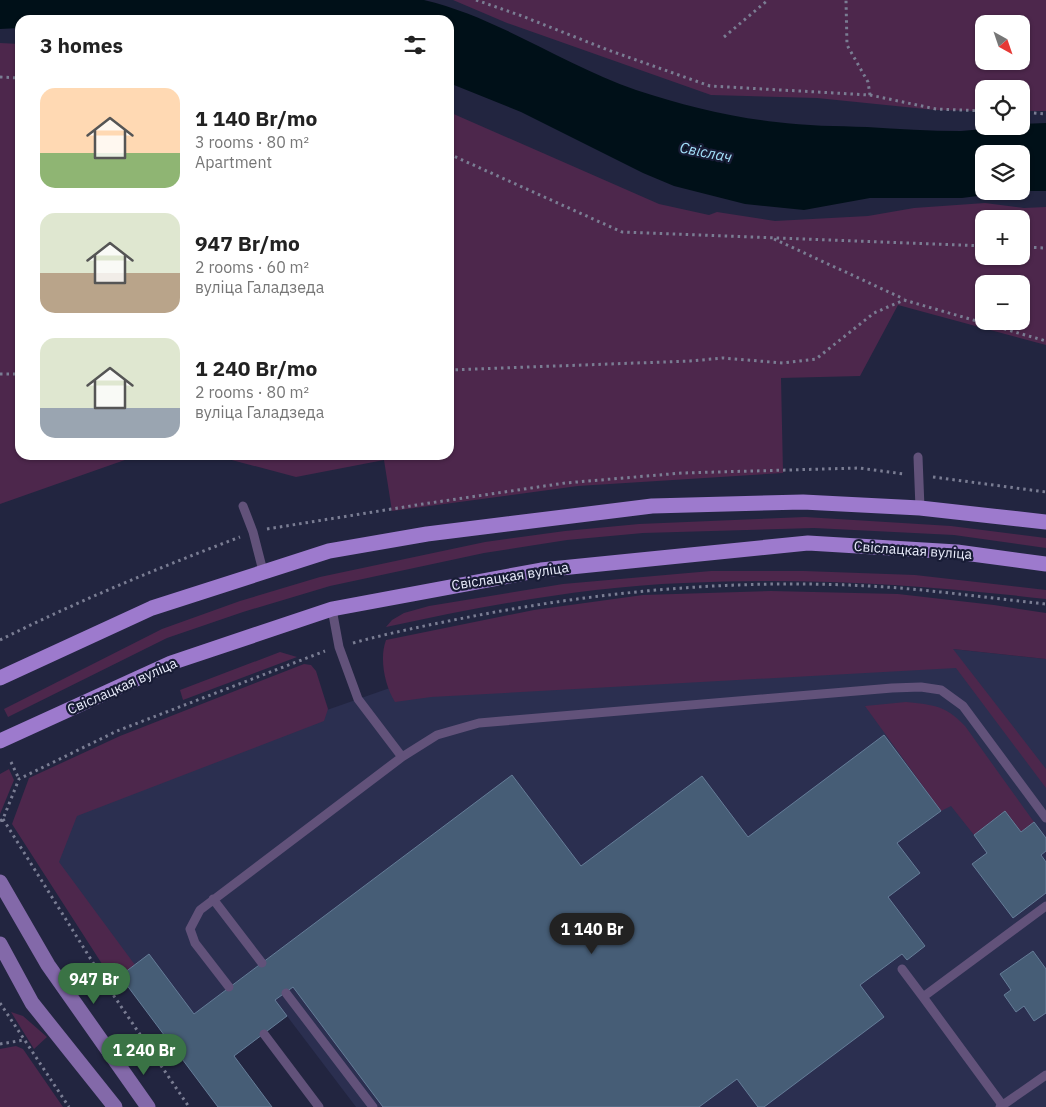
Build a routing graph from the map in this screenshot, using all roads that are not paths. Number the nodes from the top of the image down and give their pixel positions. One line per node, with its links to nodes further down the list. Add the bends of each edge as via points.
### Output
1 (918, 457): 3 (lane)
2 (243, 506): 6 (lane)
3 (920, 508): 4 (main road); 6 (main road, via 804,502 652,506 418,536 329,551)
4 (1046, 522)
5 (1046, 564): 7 (main road, Свіслацкая вуліца, via 957,552 808,543 541,570)
6 (263, 571): 8 (main road, via 152,608)
7 (332, 609): 9 (main road, Свіслацкая вуліца, via 171,663); 10 (lane, via 339,647 358,699)
8 (0, 678)
9 (0, 741)
10 (402, 757): 11 (lane, via 437,735 479,723 920,687 941,690 962,706); 13 (lane)
11 (1046, 818)
12 (0, 882): 25 (main road, via 48,965)
13 (213, 899): 16 (lane); 18 (lane, via 200,910 190,930 195,943)
14 (1046, 906): 20 (lane)
15 (0, 944): 24 (main road, via 32,1002)
16 (262, 963)
17 (902, 969): 20 (lane)
18 (229, 988)
19 (286, 993): 27 (lane)
20 (923, 997): 23 (lane)
21 (264, 1034): 26 (lane)
22 (1046, 1075): 23 (lane)
23 (1002, 1106)
24 (115, 1107)
25 (148, 1107)
26 (319, 1107)
27 (372, 1107)

